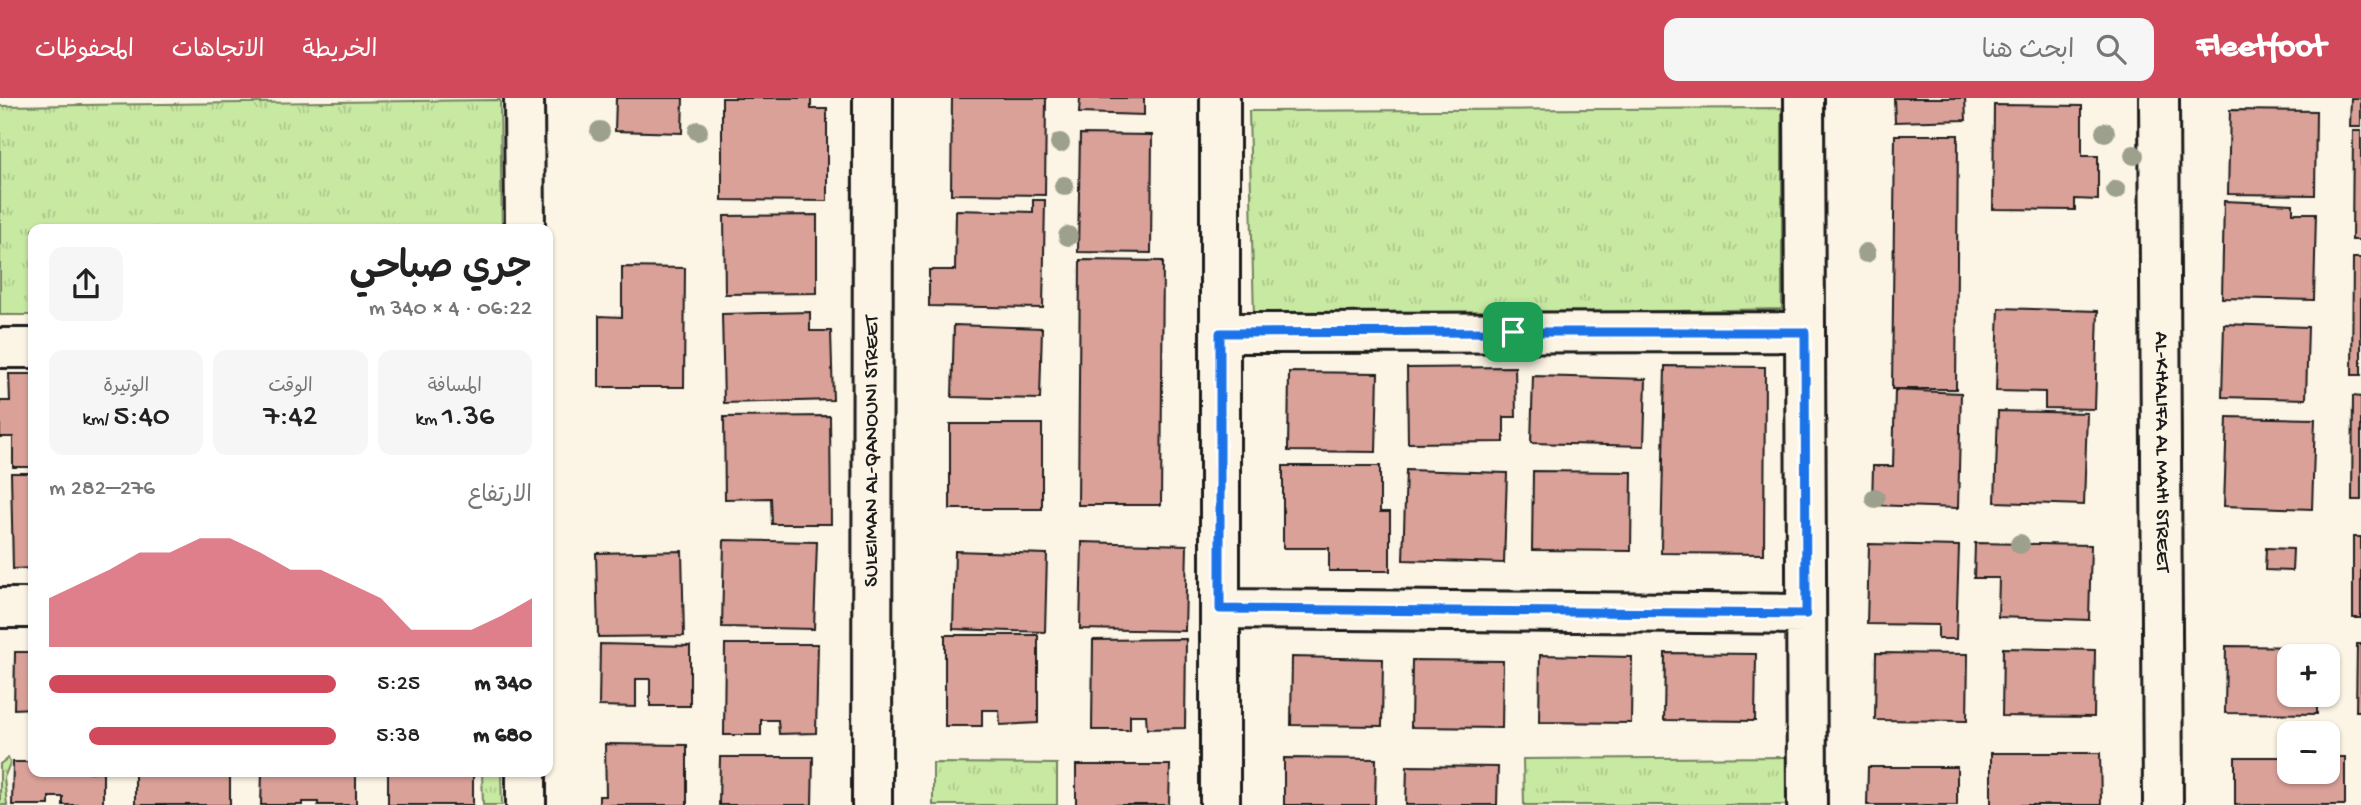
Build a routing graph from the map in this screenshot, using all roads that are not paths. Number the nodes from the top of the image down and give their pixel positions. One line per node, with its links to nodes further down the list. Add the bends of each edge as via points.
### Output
1 (524, 98): 6 (street)
2 (873, 98): 17 (street, SULEIMAN AL-QANOUNI STREET)
3 (1220, 98): 8 (street)
4 (1804, 98): 7 (street)
5 (2159, 98): 20 (street, AL-KHALIFA AL MAHI STREET)
6 (525, 224)
7 (1805, 332): 8 (street); 14 (street)
8 (1220, 333): 13 (street)
9 (0, 348): 10 (street)
10 (28, 348)
11 (0, 608): 12 (street)
12 (28, 608)
13 (1220, 609): 14 (street); 18 (street)
14 (1806, 614): 19 (street)
15 (526, 777): 16 (street)
16 (526, 805)
17 (872, 805)
18 (1220, 805)
19 (1807, 805)
20 (2163, 805)

